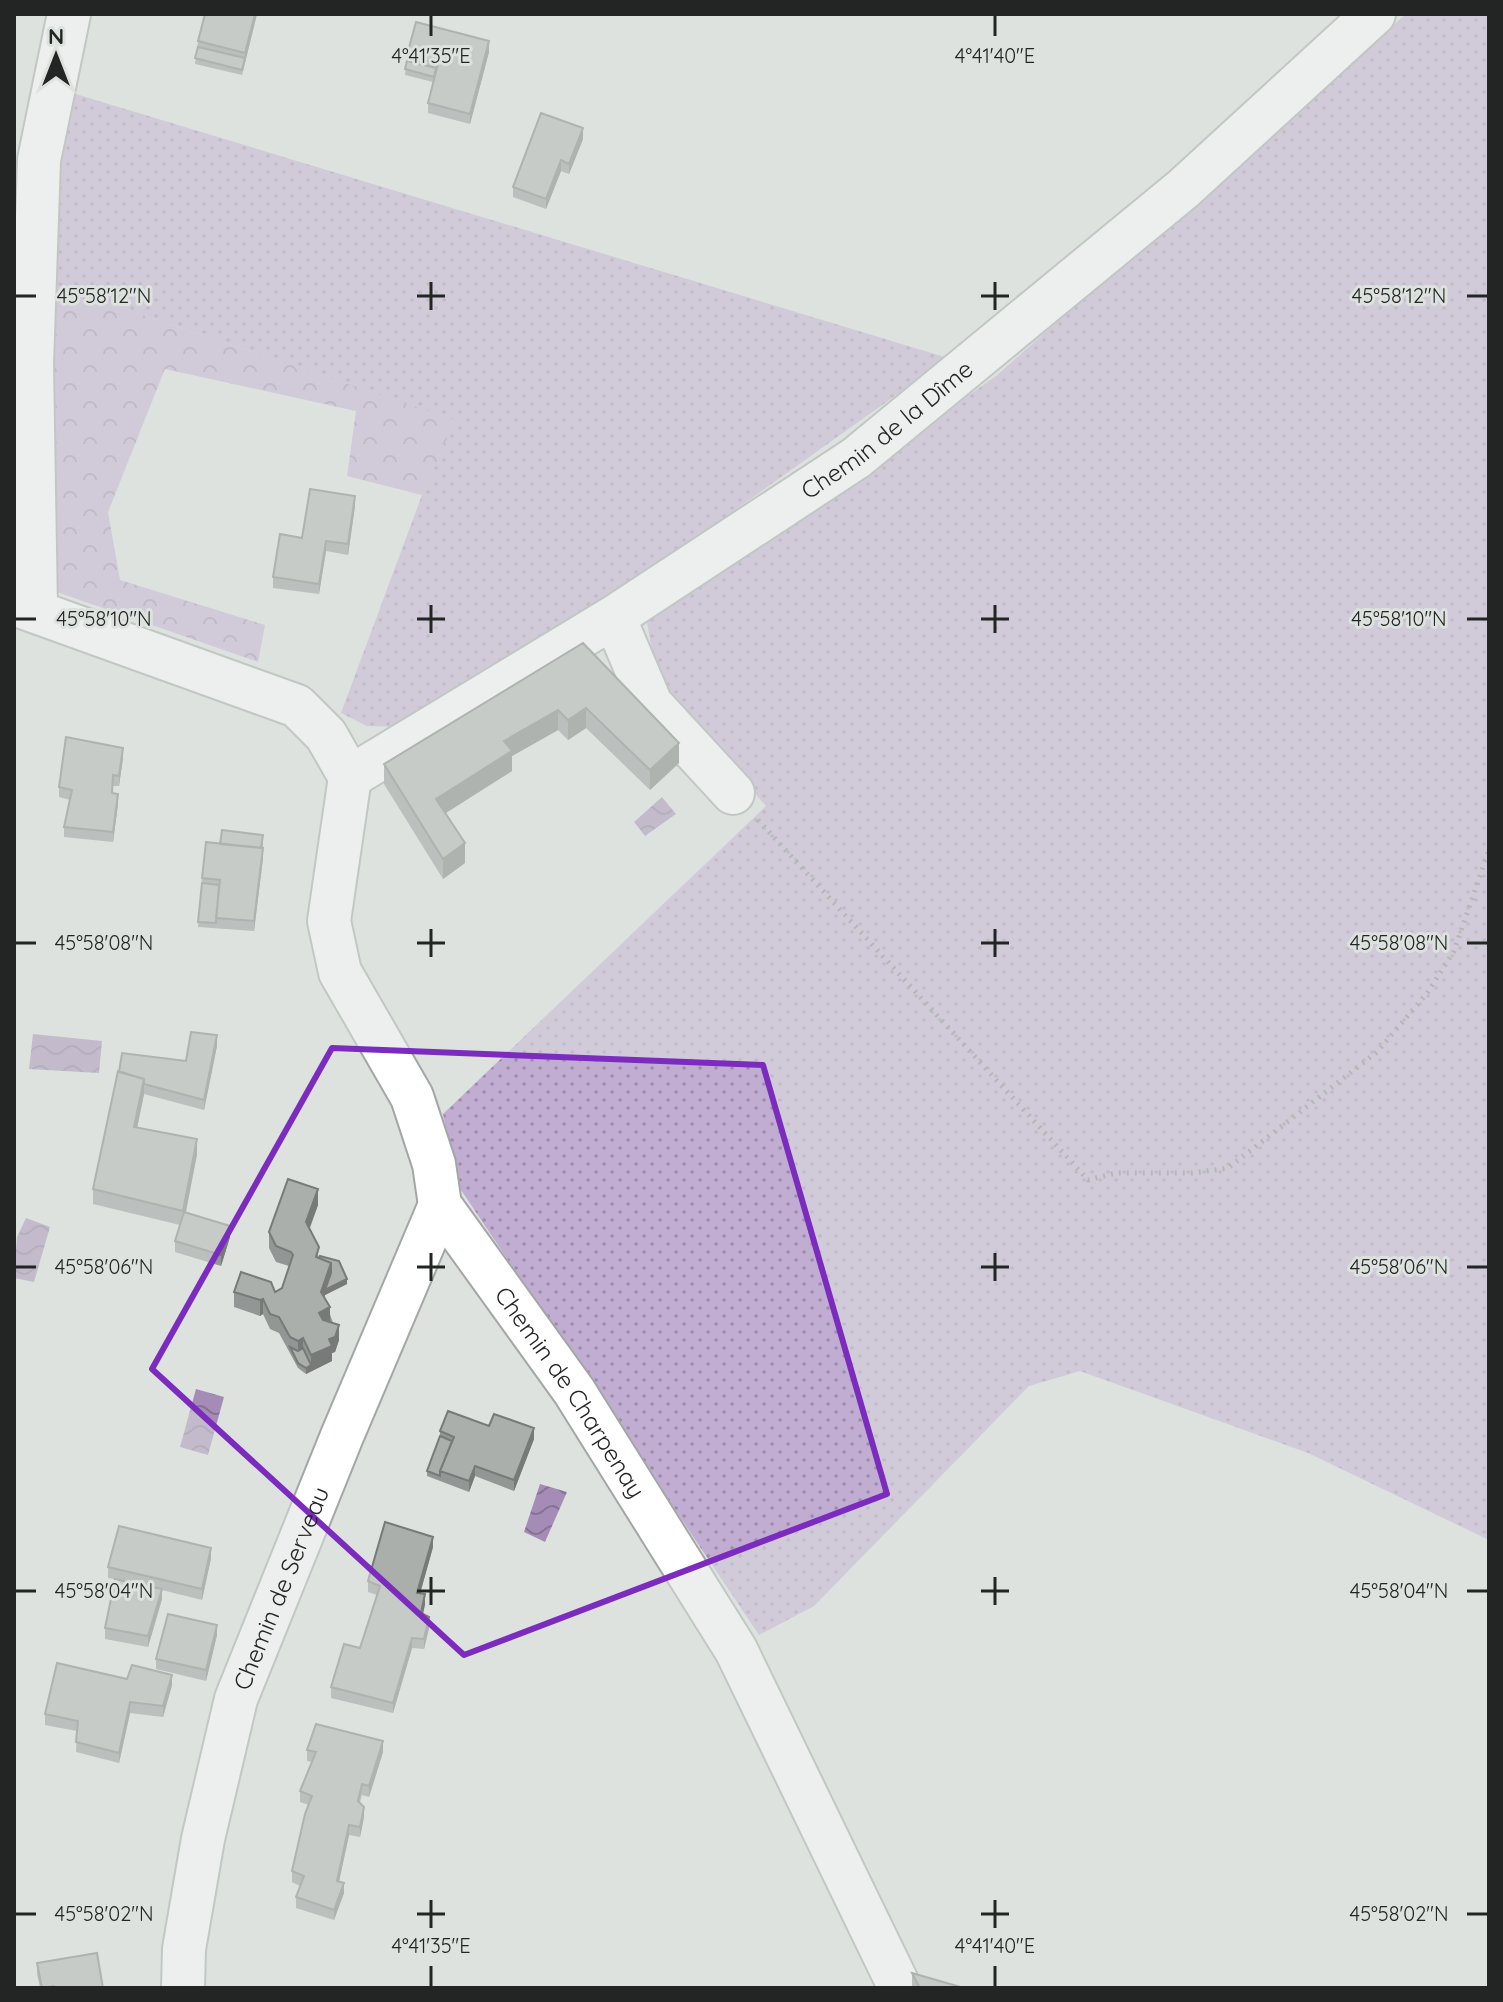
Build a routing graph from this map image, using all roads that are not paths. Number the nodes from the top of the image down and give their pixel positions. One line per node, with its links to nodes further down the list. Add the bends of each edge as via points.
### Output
1 (69, 14): 3 (street, via 39,160)
2 (1374, 14): 4 (street, Chemin de la Dîme, via 1183,189 856,458)
3 (25, 608): 5 (street, via 297,706 326,735)
4 (614, 617): 5 (street, Chemin de la Dîme); 6 (street, via 651,704)
5 (350, 777): 7 (street, Chemin de Charpenay, via 331,933 340,972 412,1097 434,1164)
6 (733, 793)
7 (440, 1205): 8 (street, Chemin de Serveau, via 236,1699 203,1839 184,1949); 9 (street, Chemin de Charpenay, via 574,1391 736,1650)
8 (183, 1988)
9 (900, 1988)

